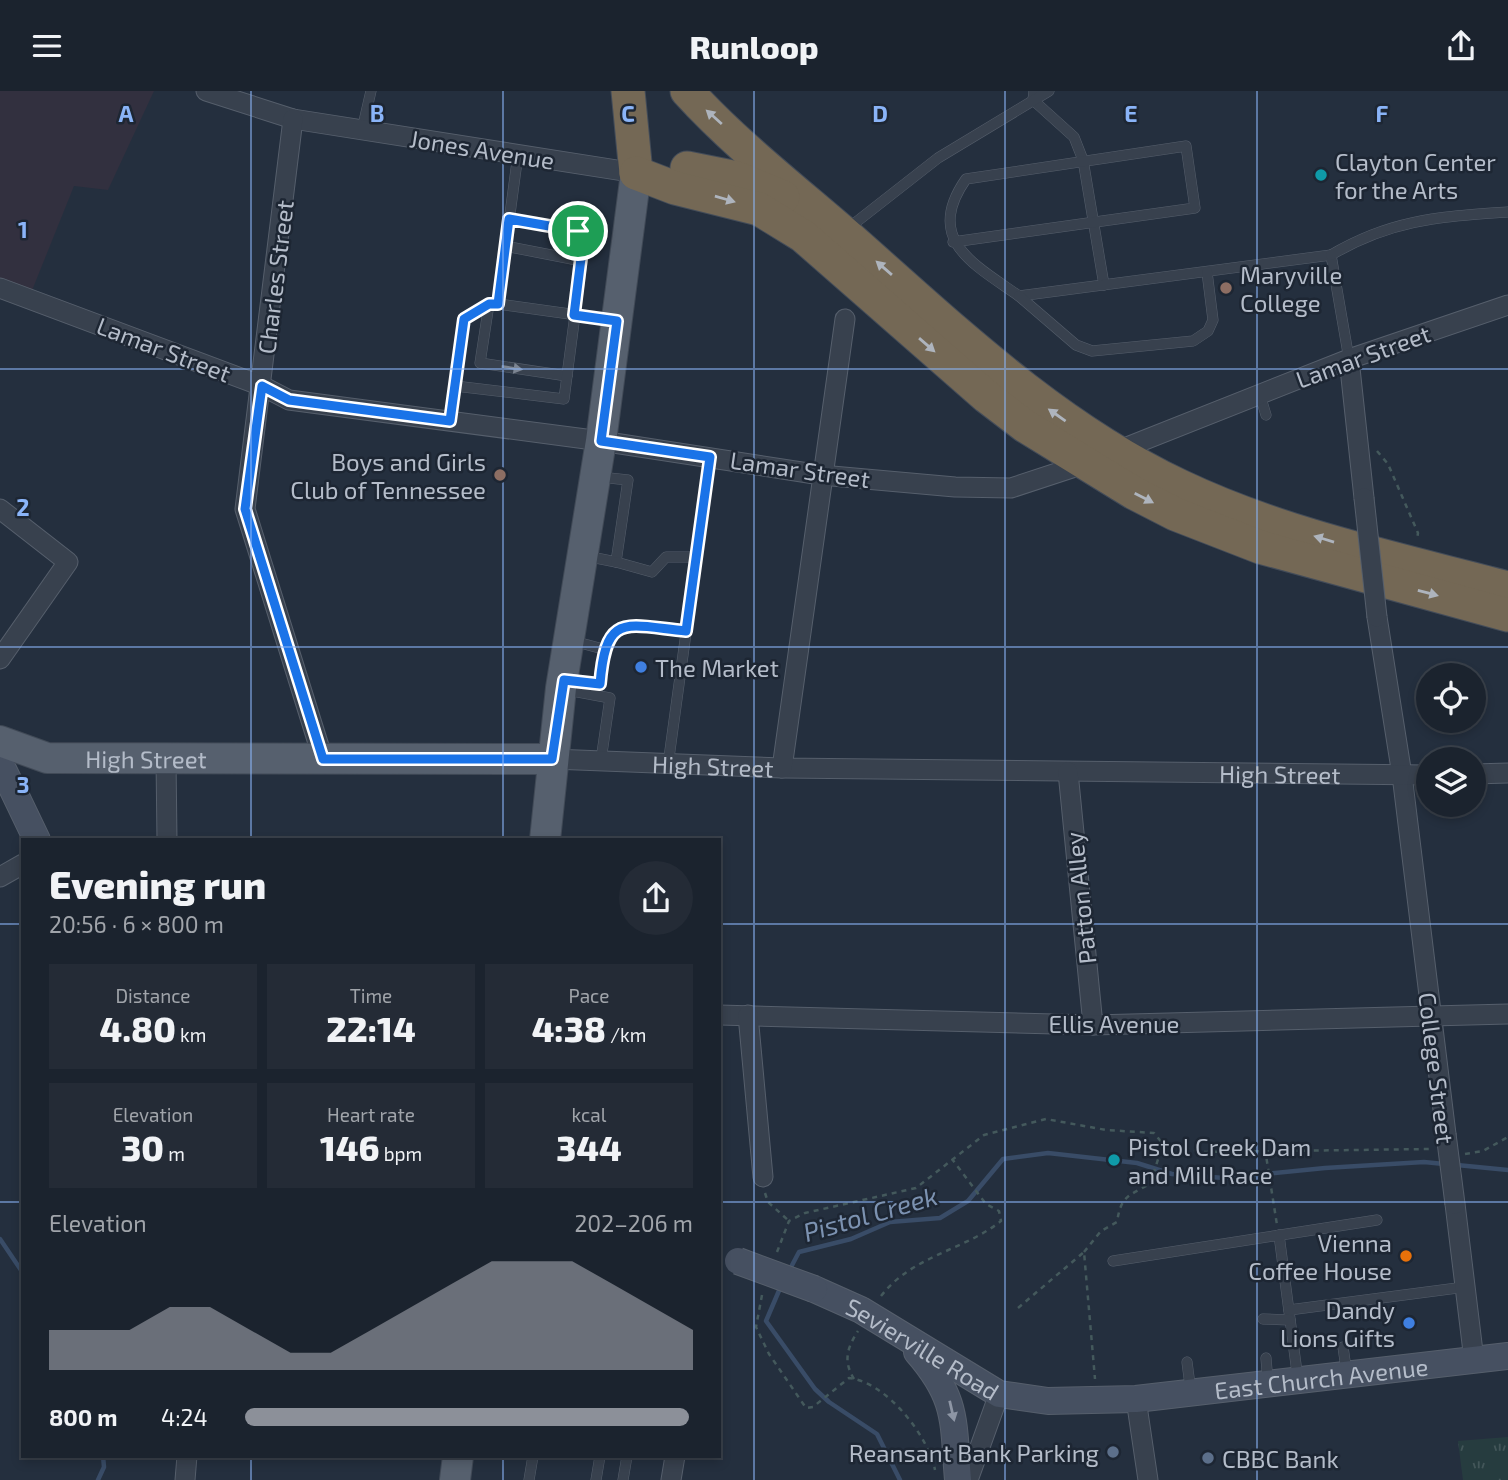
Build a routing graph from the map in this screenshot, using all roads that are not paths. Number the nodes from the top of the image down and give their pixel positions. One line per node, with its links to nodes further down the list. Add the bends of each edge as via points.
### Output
1 (206, 91): 7 (street, Jones Avenue)
2 (372, 91): 8 (lane)
3 (628, 91): 11 (highway)
4 (687, 91): 15 (highway, one-way to 4)
5 (1049, 91): 6 (lane)
6 (1033, 95): 10 (lane, via 1074,137); 15 (lane, via 938,158)
7 (293, 119): 8 (street, Jones Avenue); 31 (street, Charles Street)
8 (362, 130): 9 (street, Jones Avenue)
9 (518, 154): 11 (street, Jones Avenue); 13 (lane)
10 (1083, 160): 14 (lane); 14 (lane, via 1186,146 1195,208); 16 (lane, via 966,179 954,196 949,217)
11 (636, 173): 15 (highway, via 759,209); 28 (main road)
12 (1508, 212): 18 (lane, via 1401,223 1364,235)
13 (509, 219): 17 (lane); 19 (lane, via 578,231 583,242)
14 (1093, 222): 16 (lane); 21 (lane)
15 (832, 241): 37 (highway, one-way to 15, via 1054,414); 39 (highway, one-way to 39, via 987,397)
16 (953, 242): 23 (lane, via 976,267)
17 (505, 246): 19 (lane); 24 (lane)
18 (1331, 254): 20 (lane); 29 (lane)
19 (582, 261): 26 (lane)
20 (1207, 272): 21 (lane); 23 (lane, via 1213,320 1209,331 1193,341 1092,351 1076,345)
21 (1104, 285): 23 (lane)
22 (0, 288): 31 (street, Lamar Street)
23 (1018, 296)
24 (493, 304): 26 (lane); 30 (lane, one-way to 30, via 480,363); 32 (lane, via 464,319)
25 (1508, 305): 29 (street, Lamar Street)
26 (574, 315): 28 (lane); 30 (lane)
27 (845, 319): 40 (street)
28 (617, 321): 36 (main road)
29 (1349, 359): 33 (street, Lamar Street); 64 (street, College Street, bridge, via 1377,617)
30 (567, 376): 32 (lane, via 564,399)
31 (262, 386): 35 (street, Lamar Street, via 289,400); 55 (street, Charles Street, via 245,509)
32 (455, 386): 35 (lane)
33 (1260, 395): 34 (lane); 37 (street, Lamar Street)
34 (1266, 415)
35 (450, 421): 36 (street, Lamar Street)
36 (601, 441): 38 (street, Lamar Street); 41 (main road)
37 (1115, 452): 39 (street, Lamar Street); 46 (highway, one-way to 37, via 1261,519 1181,487)
38 (710, 457): 40 (street, Lamar Street); 44 (lane)
39 (1084, 464): 40 (street, Lamar Street, via 1012,488); 47 (highway, one-way to 47, via 1175,514 1260,547)
40 (821, 475): 60 (street)
41 (595, 477): 43 (main road); 45 (lane, via 628,480)
42 (0, 509): 51 (street, via 68,562)
43 (582, 556): 45 (lane); 49 (main road)
44 (696, 557): 45 (lane, via 666,557 652,572); 48 (lane)
45 (616, 562)
46 (1508, 588)
47 (1508, 615)
48 (686, 631): 50 (lane, via 631,626 611,634); 59 (lane)
49 (569, 640): 50 (lane); 52 (main road)
50 (603, 649): 52 (lane, via 600,684)
51 (0, 659)
52 (563, 684): 56 (main road); 57 (lane, via 610,698)
53 (0, 741): 54 (main road, High Street, via 47,758)
54 (166, 759): 55 (main road, High Street); 68 (street)
55 (323, 759): 56 (main road, High Street)
56 (552, 759): 57 (street, High Street); 69 (main road)
57 (601, 760): 59 (street, High Street)
58 (0, 763): 66 (street)
59 (668, 765): 60 (street, High Street)
60 (782, 768): 61 (street, High Street)
61 (1068, 772): 64 (street, High Street); 76 (street, Patton Alley)
62 (1508, 773): 63 (street)
63 (1486, 774)
64 (1402, 775): 65 (street, High Street); 75 (street, College Street)
65 (1416, 775)
66 (6, 792): 67 (street)
67 (36, 838)
68 (167, 838)
69 (545, 838)
70 (21, 865): 71 (street)
71 (0, 877)
72 (1508, 1014): 75 (street, Ellis Avenue)
73 (721, 1015): 74 (street, Ellis Avenue)
74 (748, 1015): 76 (street, Ellis Avenue); 77 (street)
75 (1430, 1018): 76 (street, Ellis Avenue); 82 (street, College Street, bridge)
76 (1093, 1025)
77 (763, 1177)
78 (1377, 1220): 79 (lane)
79 (1279, 1235): 81 (lane); 83 (lane)
80 (729, 1258): 85 (street, Sevierville Road, bridge, via 814,1289)
81 (1113, 1261)
82 (1465, 1287): 83 (lane); 88 (street, College Street)
83 (1289, 1315): 84 (lane); 91 (lane)
84 (1263, 1319)
85 (902, 1335): 93 (street, Sevierville Road); 101 (street, one-way to 101, via 935,1373 948,1397)
86 (1343, 1347): 90 (lane)
87 (1508, 1356): 88 (street, East Church Avenue)
88 (1474, 1360): 90 (street, East Church Avenue)
89 (1187, 1362): 92 (lane)
90 (1347, 1375): 91 (street, East Church Avenue)
91 (1298, 1381): 92 (street, East Church Avenue, via 1267,1371)
92 (1191, 1393): 94 (street, East Church Avenue)
93 (999, 1394): 94 (street, Sevierville Road, via 1048,1401); 101 (street)
94 (1136, 1399): 109 (street)
95 (187, 1458): 102 (street)
96 (458, 1458): 103 (main road)
97 (533, 1458): 104 (lane)
98 (600, 1458): 105 (lane)
99 (627, 1458): 106 (lane)
100 (675, 1458): 107 (street)
101 (966, 1475)
102 (185, 1480)
103 (455, 1480)
104 (530, 1480)
105 (596, 1480)
106 (623, 1480)
107 (671, 1480)
108 (1142, 1480): 109 (lane)
109 (1148, 1480)

